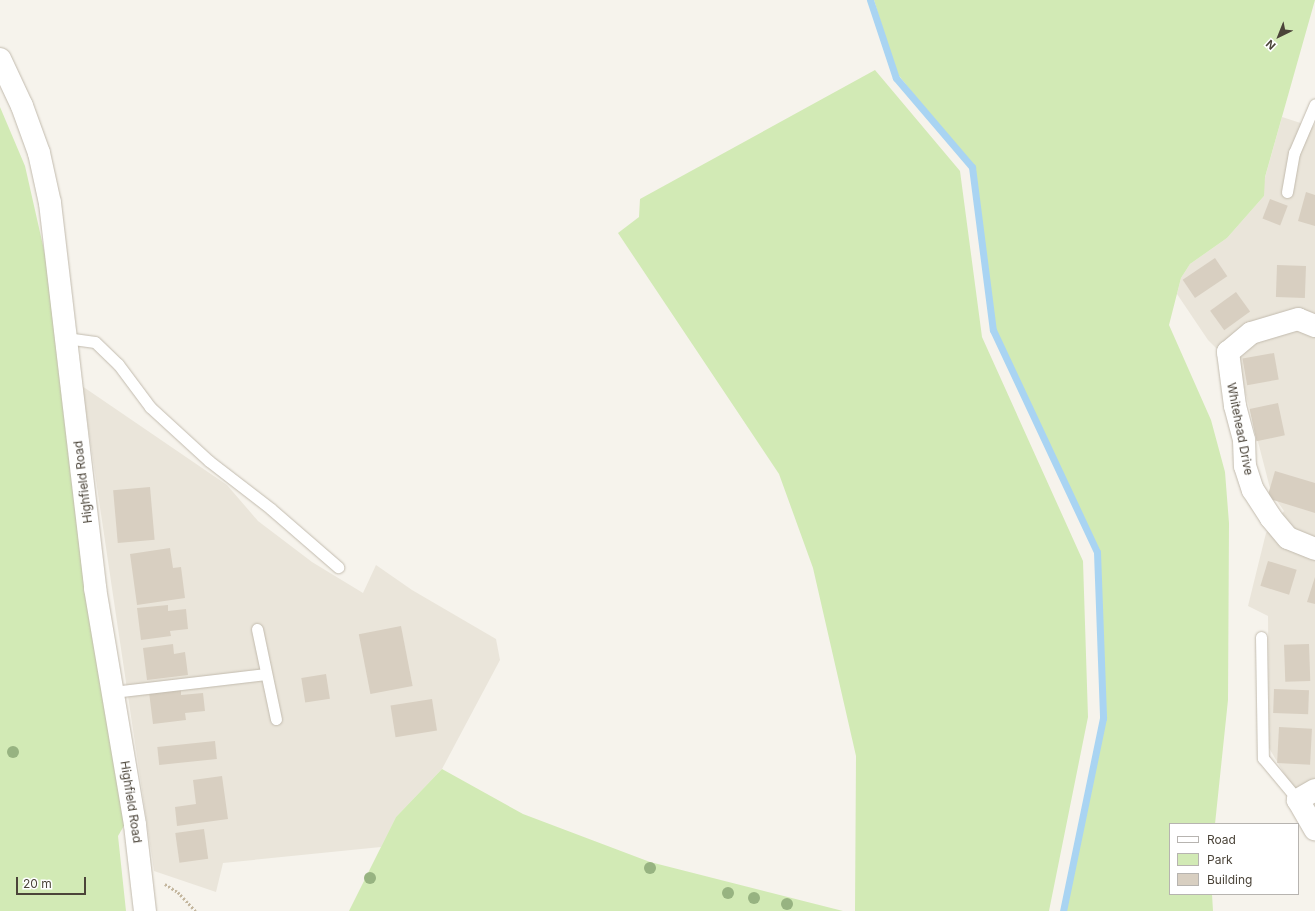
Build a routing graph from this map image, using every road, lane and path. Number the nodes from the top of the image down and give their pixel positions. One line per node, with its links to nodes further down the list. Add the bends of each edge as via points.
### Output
1 (0, 59): 5 (street, Highfield Road, via 22,106 39,153 50,203)
2 (1315, 104): 3 (lane, via 1294,153)
3 (1287, 192)
4 (1315, 326): 6 (street, Whitehead Drive, via 1298,319 1271,327 1251,333 1228,352 1235,406 1244,440 1245,466 1253,490 1288,538)
5 (66, 338): 7 (lane, via 95,342 118,364 150,407 209,461 271,509); 11 (street, Highfield Road, via 95,588)
6 (1315, 549)
7 (338, 567)
8 (257, 629): 10 (lane)
9 (1262, 637): 13 (lane, via 1263,758)
10 (266, 674): 11 (lane); 12 (lane)
11 (113, 692): 15 (street, Highfield Road)
12 (276, 719)
13 (1306, 795): 14 (street)
14 (1315, 830)
15 (140, 869): 16 (street, Highfield Road); 17 (path, via 178,892)
16 (146, 911)
17 (196, 911)

